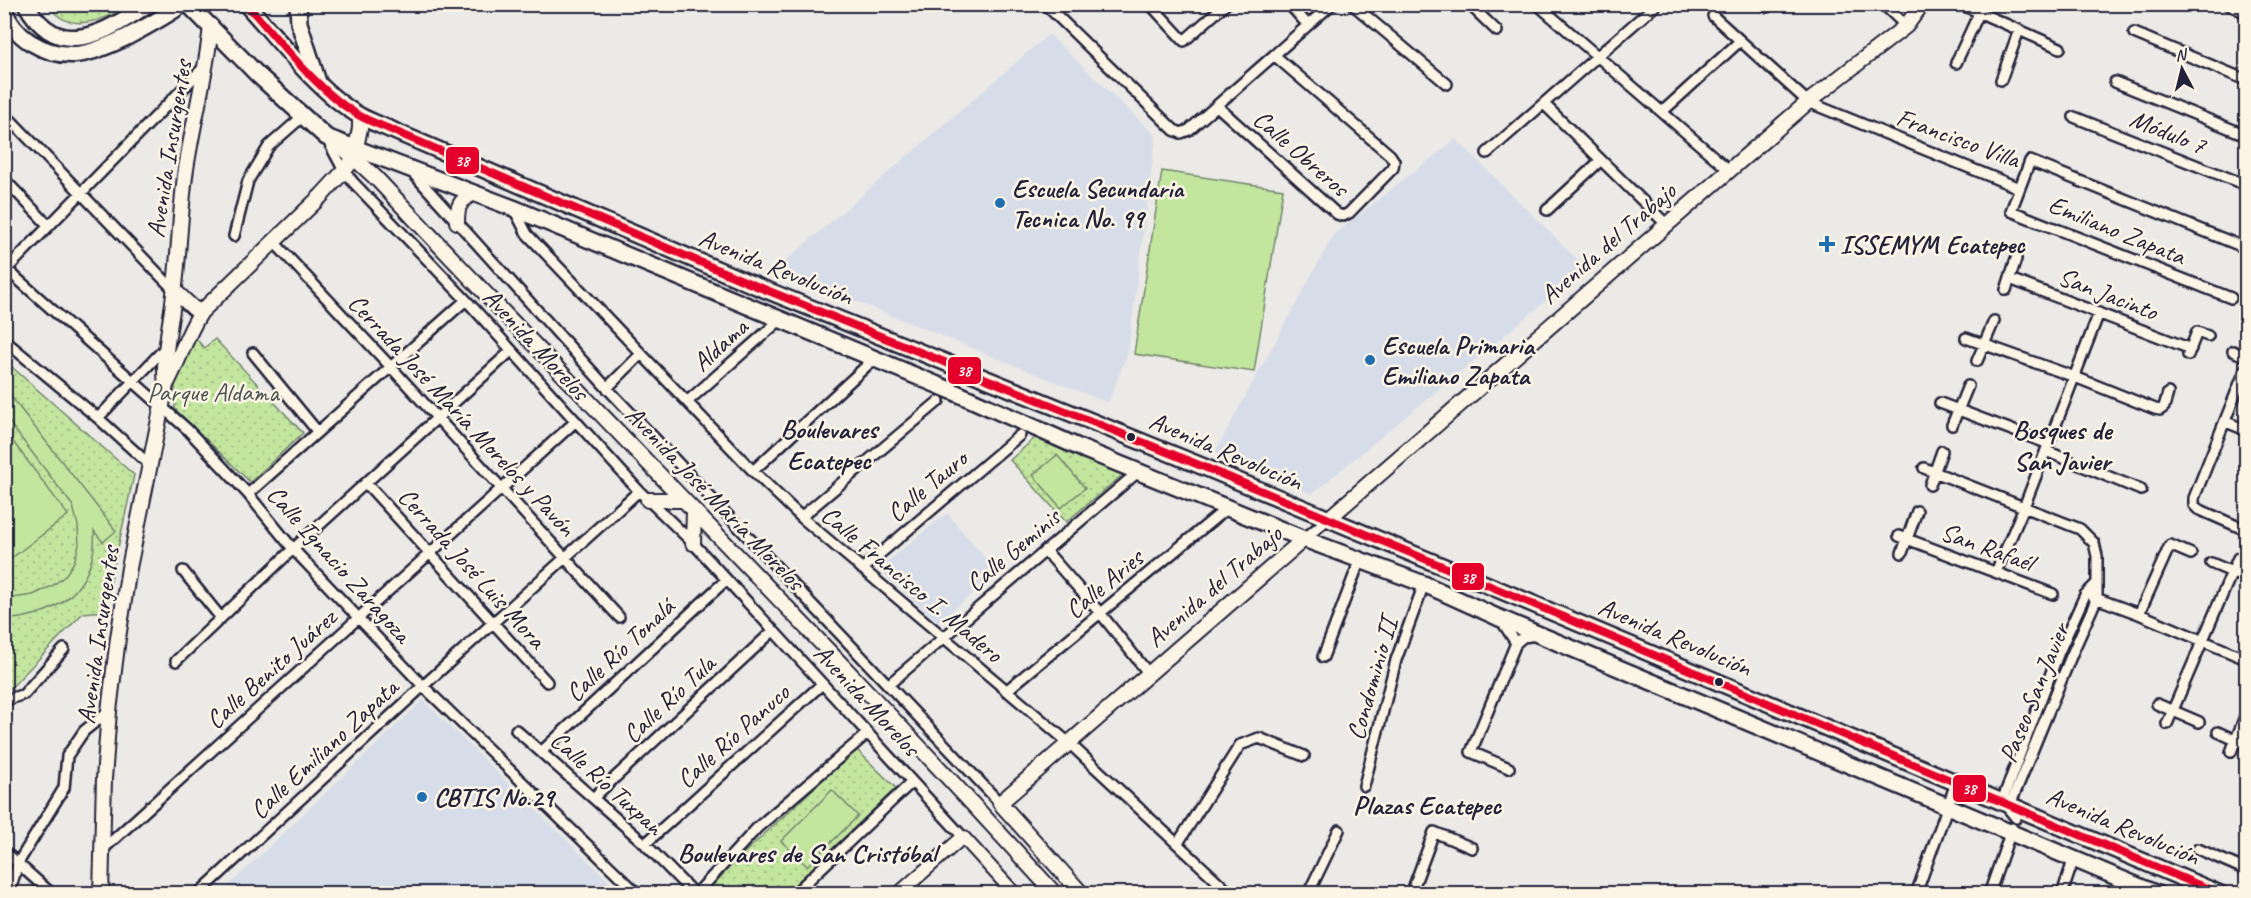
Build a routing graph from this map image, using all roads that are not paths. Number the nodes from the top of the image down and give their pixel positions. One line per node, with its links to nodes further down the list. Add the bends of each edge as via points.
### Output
1 (26, 4): 19 (main road, via 43,26 67,38 86,38 104,32)
2 (183, 4): 20 (main road, via 157,22 101,50 82,55 42,50 25,39)
3 (188, 4): 25 (main road, Avenida Revolución)
4 (246, 4): 39 (main road, Avenida Revolución)
5 (298, 4): 39 (main road, via 299,23)
6 (1045, 4): 43 (street, via 1174,130 1189,130)
7 (1150, 4): 8 (street, via 1184,41)
8 (1226, 4)
9 (1289, 4): 24 (street)
10 (1332, 4): 24 (street)
11 (1352, 4): 40 (street)
12 (1469, 4): 28 (street)
13 (1657, 4): 33 (street)
14 (1882, 4): 26 (street)
15 (1922, 4): 26 (main road, Avenida del Trabajo)
16 (1960, 4): 21 (street)
17 (2228, 4): 22 (street)
18 (1539, 5): 33 (street)
19 (145, 7)
20 (4, 10)
21 (1979, 13): 27 (street); 34 (street)
22 (2247, 13)
23 (1713, 16): 30 (street, Francisco Villa)
24 (1307, 24): 32 (street)
25 (211, 26): 35 (main road, Avenida Insurgentes); 47 (main road, Avenida Revolución)
26 (1906, 26): 41 (main road, Avenida del Trabajo)
27 (2019, 30): 31 (street); 36 (street)
28 (1497, 31)
29 (2134, 33): 37 (street)
30 (1740, 41): 41 (street, Francisco Villa); 44 (street)
31 (2060, 48)
32 (1274, 55): 43 (street); 43 (street, Calle Obreros, via 1394,161 1393,168 1349,213 1336,214)
33 (1597, 57): 42 (street); 44 (street)
34 (1956, 63)
35 (207, 64): 61 (street); 74 (main road, Avenida Insurgentes, via 186,173)
36 (2001, 80)
37 (2247, 80)
38 (2115, 81): 49 (street)
39 (318, 82): 46 (main road, Avenida Revolución)
40 (1447, 84)
41 (1808, 102): 55 (main road, Avenida del Trabajo); 59 (street, Francisco Villa)
42 (1544, 104): 52 (street); 53 (street)
43 (1217, 106)
44 (1662, 112): 55 (street)
45 (4, 113): 61 (street)
46 (360, 116): 51 (main road, Avenida Insurgentes); 133 (main road, Avenida Revolución, via 749,283)
47 (302, 117): 50 (main road, Avenida Revolución); 67 (street, via 269,146 248,181)
48 (2074, 117): 58 (street, Módulo 7)
49 (2247, 135)
50 (330, 139): 51 (main road, Avenida Revolución); 56 (street, Avenida Morelos)
51 (355, 152): 54 (main road, Avenida Revolución); 56 (main road, Avenida Insurgentes); 127 (main road, Avenida José María Morelos)
52 (1487, 153)
53 (1601, 160): 63 (street); 65 (street)
54 (408, 167): 60 (main road, Avenida Revolución); 64 (street, Avenida José María Morelos)
55 (1729, 170): 65 (main road, Avenida del Trabajo)
56 (344, 171): 68 (main road, Avenida Insurgentes); 76 (street, Avenida Morelos)
57 (4, 179): 66 (street)
58 (2247, 185)
59 (2019, 188): 69 (street, Francisco Villa, via 2030,161); 75 (street, Emiliano Zapata, via 2011,211)
60 (474, 193): 62 (main road, Avenida Revolución); 64 (main road, via 457,208)
61 (81, 194): 66 (street); 74 (street)
62 (513, 208): 79 (main road, Avenida Revolución); 89 (street, Calle Francisco I. Madero, via 527,234)
63 (1546, 210)
64 (457, 222): 99 (street, Avenida José María Morelos)
65 (1666, 224): 133 (main road, Avenida del Trabajo)
66 (49, 226): 71 (street)
67 (234, 236)
68 (274, 242): 77 (main road, Avenida Insurgentes); 93 (street, Cerrada José María Morelos y Pavón)
69 (2247, 248)
70 (2016, 259): 72 (street)
71 (5, 270): 96 (street, Calle Ignacio Zaragoza)
72 (2010, 279): 73 (street); 78 (street, San Jacinto)
73 (2006, 290)
74 (175, 291): 77 (main road); 84 (main road, Avenida Insurgentes)
75 (2231, 298)
76 (465, 300): 86 (street, Avenida Morelos); 93 (street)
77 (201, 312): 97 (main road, Avenida Insurgentes)
78 (2099, 314): 81 (street, San Jacinto, via 2190,352 2197,332); 95 (street)
79 (780, 320): 91 (main road, Avenida Revolución); 101 (street, Aldama)
80 (1994, 321): 85 (street)
81 (2208, 336)
82 (1966, 338): 85 (street)
83 (4, 340): 107 (street)
84 (169, 344): 96 (street); 97 (main road, Avenida Insurgentes, via 164,369)
85 (1984, 345): 92 (street); 95 (street)
86 (511, 351): 106 (street); 108 (street, Avenida Morelos)
87 (2233, 351): 90 (street)
88 (253, 353): 112 (street)
89 (641, 354): 99 (street); 101 (street, Calle Francisco I. Madero)
90 (2247, 357)
91 (874, 359): 118 (street); 119 (main road, Avenida Revolución)
92 (1977, 361)
93 (390, 366): 106 (street, Cerrada José María Morelos y Pavón); 112 (street)
94 (2247, 368): 109 (street)
95 (2075, 377): 100 (street, via 2160,410); 114 (street)
96 (132, 382): 104 (street, Calle Ignacio Zaragoza); 107 (street)
97 (166, 386): 104 (main road, Avenida Insurgentes)
98 (1968, 386): 105 (street)
99 (607, 388): 179 (street, Avenida José María Morelos)
100 (2168, 393)
101 (688, 401): 118 (street, Calle Francisco I. Madero)
102 (939, 401): 132 (street)
103 (1940, 403): 105 (street)
104 (162, 405): 116 (main road, Avenida Insurgentes); 125 (street, Calle Ignacio Zaragoza)
105 (1958, 410): 110 (street); 114 (street)
106 (437, 417): 121 (street); 123 (street, Cerrada José María Morelos y Pavón)
107 (98, 418): 116 (street)
108 (576, 421): 123 (street, Calle Benito Juárez); 126 (street, Avenida Morelos)
109 (2226, 422): 111 (street); 134 (street, via 2194,505)
110 (1952, 425)
111 (2247, 430)
112 (317, 431): 125 (street)
113 (1020, 435): 147 (street, Calle Tauro)
114 (2048, 447): 124 (street); 128 (street)
115 (1942, 451): 120 (street)
116 (151, 466): 185 (main road, Avenida Insurgentes, via 129,568)
117 (1924, 468): 120 (street, Paseo San Javier)
118 (753, 471): 132 (street, Calle Francisco I. Madero)
119 (1138, 472): 129 (main road, Avenida Revolución); 139 (street, Calle Geminis)
120 (1934, 472): 122 (street); 128 (street, Paseo San Javier)
121 (366, 483): 138 (street); 141 (street, Cerrada José Luis Mora)
122 (1930, 485)
123 (501, 488): 141 (street, Calle Benito Juárez); 143 (street, Cerrada José María Morelos y Pavón)
124 (2141, 490)
125 (248, 494): 138 (street, Calle Ignacio Zaragoza)
126 (644, 496): 127 (main road); 137 (street, Avenida Morelos); 143 (street, Calle Emiliano Zapata)
127 (683, 500): 131 (main road, Avenida José María Morelos)
128 (2024, 507): 149 (street); 154 (street, Paseo San Javier, via 2080,529 2094,543)
129 (1227, 508): 136 (main road, Avenida Revolución); 158 (street, Calle Aries)
130 (1917, 511): 135 (street, San Rafaél)
131 (694, 512): 137 (main road); 206 (main road, Avenida José María Morelos)
132 (801, 517): 147 (street, Calle Francisco I. Madero)
133 (1328, 519): 136 (street, Avenida del Trabajo); 200 (main road, Avenida Revolución)
134 (2243, 526)
135 (1903, 538): 140 (street, San Rafaél); 149 (street, San Rafaél)
136 (1304, 539): 145 (main road, Avenida Revolución); 176 (main road, Avenida del Trabajo)
137 (693, 543): 152 (street, Avenida Morelos)
138 (293, 549): 162 (street); 163 (street, Calle Ignacio Zaragoza)
139 (1045, 550): 158 (street); 166 (street, Calle Geminis)
140 (1902, 553)
141 (430, 554): 163 (street, Calle Benito Juárez); 164 (street, Cerrada José Luis Mora)
142 (2191, 554): 159 (street, via 2170,545)
143 (565, 558): 160 (street, Cerrada José María Morelos y Pavón); 164 (street, Calle Emiliano Zapata)
144 (2238, 558): 150 (street)
145 (1360, 560): 153 (main road, Avenida Revolución); 171 (street)
146 (2211, 563): 150 (street)
147 (862, 569): 166 (street, Calle Francisco I. Madero)
148 (183, 571): 162 (street)
149 (1996, 572): 155 (street, San Rafaél)
150 (2232, 572): 151 (street); 168 (street)
151 (2247, 578)
152 (726, 580): 165 (street, Avenida Morelos); 195 (street, Calle Río Tonalá)
153 (1424, 584): 161 (main road, Avenida Revolución); 201 (street, Condominio II, via 1396,660)
154 (2096, 584): 156 (street, Paseo San Javier); 157 (street, Paseo San Javier)
155 (2053, 594)
156 (2085, 595): 157 (street, Paseo San Javier); 174 (street, Paseo San Javier)
157 (2097, 598): 159 (street, Paseo San Javier); 175 (street, Paseo San Javier)
158 (1101, 614): 176 (street); 181 (street, Calle Aries)
159 (2139, 614): 168 (street, Paseo San Javier)
160 (619, 617)
161 (1497, 617): 167 (main road, Avenida Revolución); 169 (street)
162 (221, 618): 173 (street)
163 (358, 618): 180 (street, Calle Ignacio Zaragoza); 214 (street, Calle Benito Juárez)
164 (493, 623): 177 (street, Cerrada José Luis Mora); 180 (street, Calle Emiliano Zapata)
165 (773, 631): 178 (street, Avenida Morelos); 202 (street, Calle Río Tula)
166 (944, 636): 179 (street, Calle Geminis); 181 (street, Calle Francisco I. Madero)
167 (1542, 636): 169 (street, via 1523,637); 204 (main road, Avenida Revolución)
168 (2202, 640): 172 (street, Paseo San Javier); 184 (street)
169 (1516, 643): 198 (street, via 1471,752)
170 (64, 650): 182 (street, via 24,694)
171 (1323, 657)
172 (2247, 659)
173 (176, 660)
174 (2054, 666): 175 (street); 205 (street, Paseo San Javier)
175 (2066, 670): 205 (street, Paseo San Javier)
176 (1149, 674): 193 (main road, Avenida del Trabajo)
177 (547, 682)
178 (822, 684): 191 (street, Avenida Morelos); 210 (street, Calle Río Panuco)
179 (888, 685): 203 (street, Avenida José María Morelos)
180 (423, 686): 226 (street, Calle Emiliano Zapata); 227 (street, Calle Ignacio Zaragoza)
181 (1006, 691): 193 (street, Calle Francisco I. Madero)
182 (4, 702)
183 (2157, 704): 184 (street)
184 (2172, 710): 187 (street); 188 (street)
185 (109, 711): 214 (main road, Avenida Insurgentes); 217 (street, via 75,742 67,756 64,788)
186 (2247, 714): 192 (street)
187 (2199, 722)
188 (2167, 724)
189 (516, 730): 195 (street, Calle Río Tuxpan)
190 (2218, 732): 192 (street)
191 (868, 733): 199 (street, Avenida Morelos); 228 (street, via 758,827)
192 (2235, 740): 194 (street); 196 (street)
193 (1069, 743): 203 (main road, Avenida del Trabajo); 209 (street, Calle Francisco I. Madero)
194 (2247, 744)
195 (542, 752): 202 (street, Calle Río Tuxpan)
196 (2231, 752)
197 (1304, 756): 209 (street, via 1259,738 1239,745)
198 (1509, 768)
199 (912, 782): 208 (street, Avenida Morelos); 229 (street)
200 (1956, 783): 204 (street); 205 (main road, Avenida Revolución)
201 (1364, 786)
202 (594, 798): 210 (street, Calle Río Tuxpan)
203 (1000, 803): 215 (main road, Avenida José María Morelos)
204 (1947, 806): 205 (main road, Avenida Revolución); 236 (street)
205 (2012, 813): 216 (main road, Avenida Revolución); 237 (street); 240 (main road, Avenida Revolución)
206 (987, 818): 215 (main road); 231 (main road, Avenida José María Morelos)
207 (1339, 830): 234 (street)
208 (963, 837): 221 (street, Avenida Morelos); 230 (street)
209 (1178, 843): 233 (street, Calle Francisco I. Madero)
210 (645, 844): 228 (street, Calle Río Tuxpan)
211 (1472, 848): 235 (street, via 1434,832)
212 (2198, 849): 218 (street)
213 (4, 851): 217 (street)
214 (101, 851): 225 (main road, Avenida Insurgentes)
215 (1046, 855): 232 (main road, Avenida José María Morelos)
216 (2074, 858): 220 (main road, Avenida Revolución); 238 (street)
217 (18, 863): 219 (street); 222 (street)
218 (2246, 869)
219 (38, 883): 223 (street); 224 (street)
220 (2129, 888): 239 (main road, Avenida Revolución)
221 (1010, 892)
222 (9, 894)
223 (35, 894)
224 (51, 894)
225 (101, 894)
226 (198, 894)
227 (638, 894)
228 (695, 894)
229 (794, 894)
230 (898, 894)
231 (1055, 894)
232 (1082, 894)
233 (1231, 894)
234 (1308, 894)
235 (1412, 894)
236 (1916, 894)
237 (1989, 894)
238 (2062, 894)
239 (2157, 894)
240 (2220, 894)

